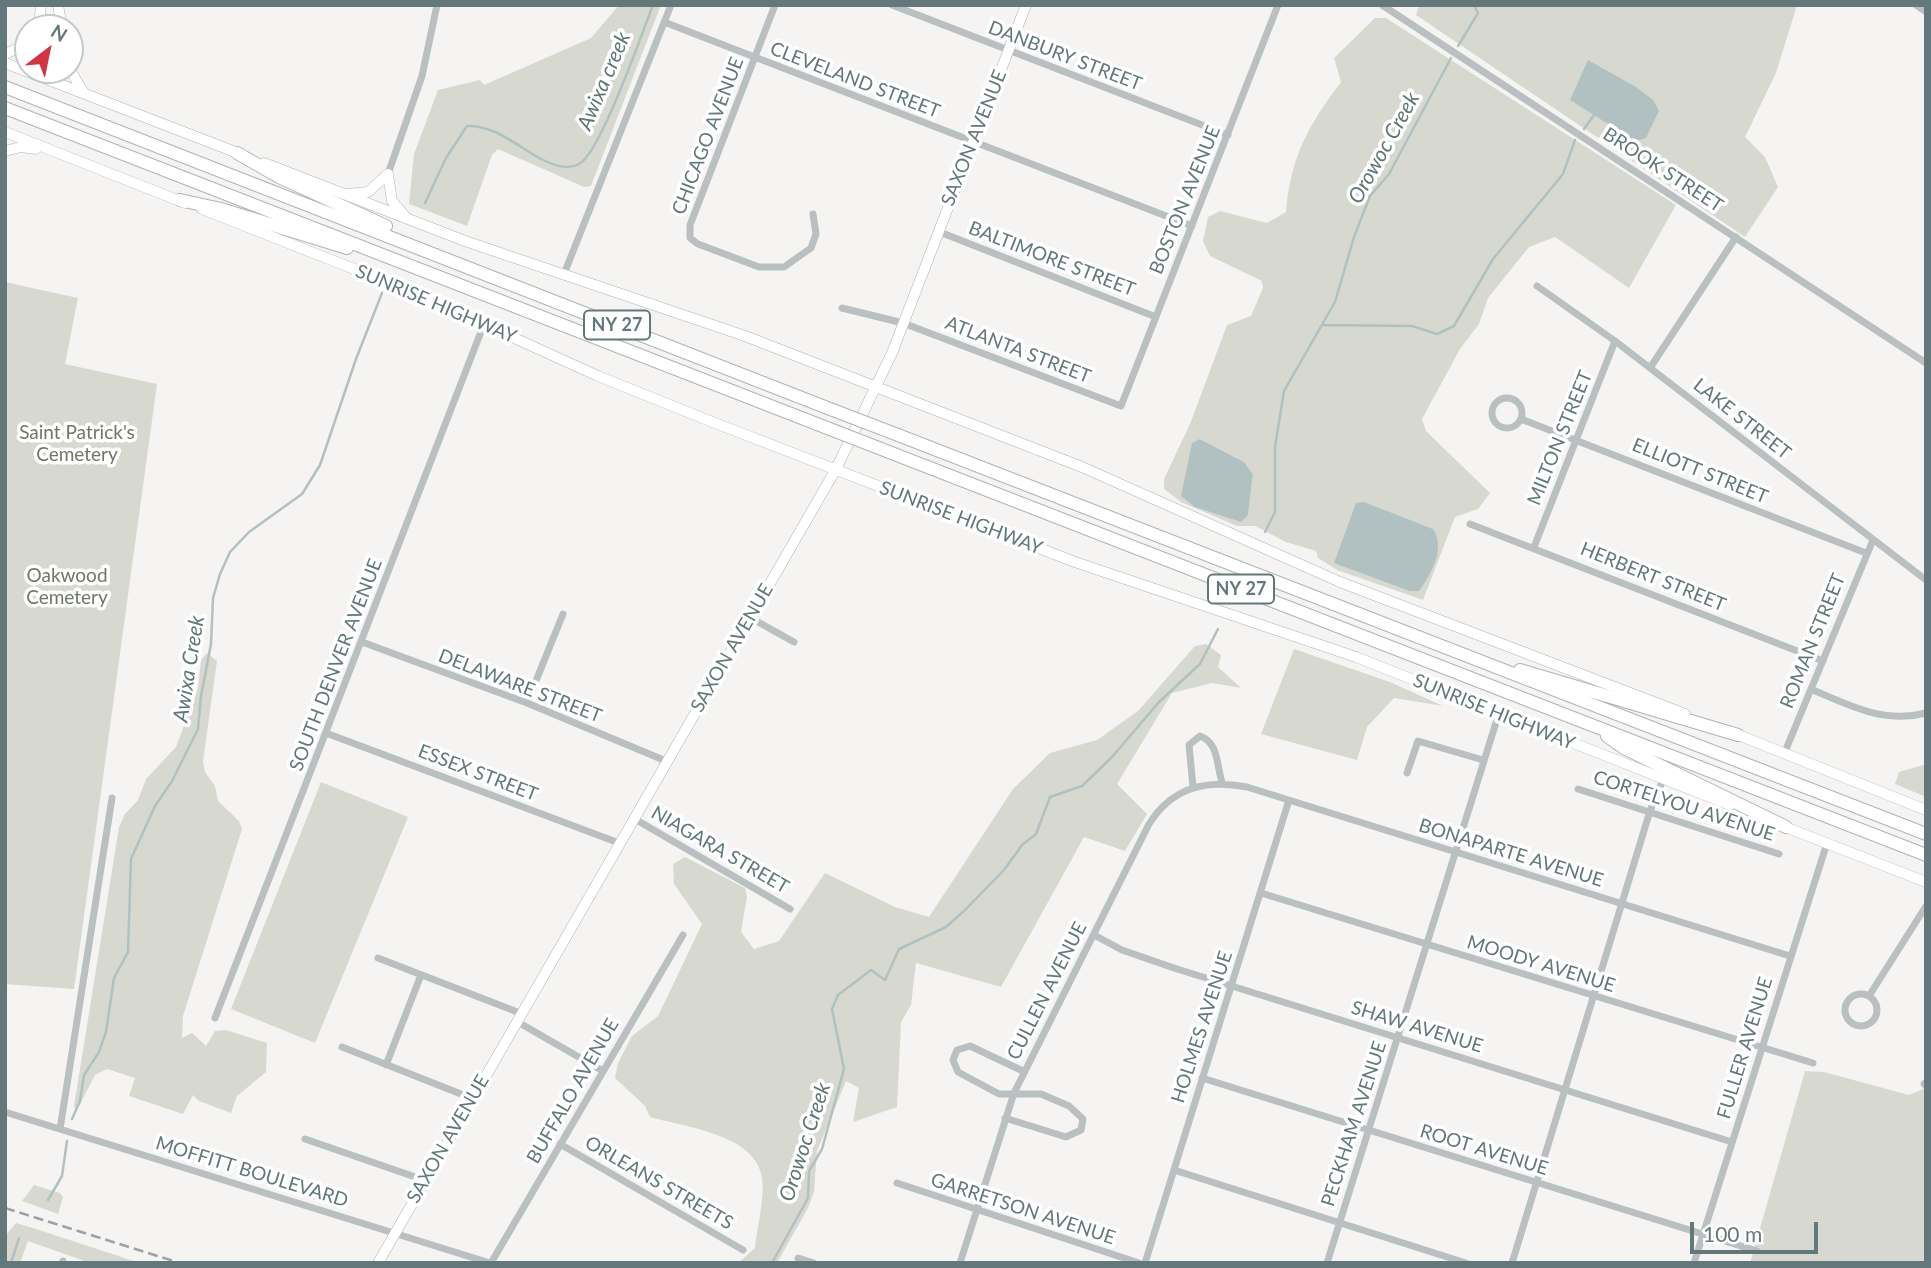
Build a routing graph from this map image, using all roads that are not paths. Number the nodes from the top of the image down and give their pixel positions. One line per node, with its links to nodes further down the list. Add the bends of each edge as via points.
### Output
1 (437, 5): 24 (street, via 422,76)
2 (671, 5): 10 (street)
3 (775, 5): 12 (street, CHICAGO AVENUE)
4 (892, 5): 11 (street, DANBURY STREET)
5 (1026, 5): 11 (main road, SAXON AVENUE)
6 (1278, 5): 19 (street, BOSTON AVENUE)
7 (1382, 5): 31 (street, BROOK STREET)
8 (1916, 5): 9 (street)
9 (1926, 12)
10 (664, 22): 12 (street, CLEVELAND STREET); 34 (street)
11 (1009, 51): 19 (street, DANBURY STREET); 20 (main road, SAXON AVENUE)
12 (754, 57): 20 (street, CLEVELAND STREET); 27 (street, CHICAGO AVENUE, via 690,225 690,237 759,267 785,267 811,248 816,234)
13 (5, 63): 16 (main road)
14 (79, 84): 16 (main road)
15 (5, 87): 32 (highway, NY 27)
16 (85, 93): 23 (main road)
17 (5, 108): 33 (highway, SUNRISE HIGHWAY / NY 27)
18 (5, 132): 22 (main road, SUNRISE HIGHWAY)
19 (1228, 135): 29 (street, BOSTON AVENUE)
20 (972, 142): 29 (street, CLEVELAND STREET); 30 (main road, SAXON AVENUE)
21 (5, 151): 22 (main road, via 25,147)
22 (52, 152): 26 (main road, SUNRISE HIGHWAY)
23 (237, 153): 25 (main road); 32 (highway, via 383,224)
24 (388, 174): 25 (main road, via 368,192); 28 (main road, via 392,201)
25 (344, 194): 28 (main road)
26 (180, 201): 33 (highway); 39 (main road, SUNRISE HIGHWAY)
27 (813, 214)
28 (408, 219): 34 (main road)
29 (1192, 226): 37 (street, BOSTON AVENUE)
30 (937, 231): 37 (street, BALTIMORE STREET); 38 (main road, SAXON AVENUE)
31 (1736, 237): 41 (street, BROOK STREET); 42 (street)
32 (409, 242): 57 (highway, NY 27, bridge)
33 (399, 261): 63 (highway, SUNRISE HIGHWAY / NY 27, bridge)
34 (564, 274): 43 (main road, via 704,320)
35 (1537, 286): 40 (street, LAKE STREET)
36 (842, 308): 38 (street, ATLANTA STREET)
37 (1156, 317): 44 (street, BOSTON AVENUE)
38 (903, 323): 43 (main road, SAXON AVENUE); 44 (street, ATLANTA STREET)
39 (484, 324): 47 (main road, SUNRISE HIGHWAY, via 619,385); 55 (street, SOUTH DENVER AVENUE)
40 (1615, 341): 42 (street, LAKE STREET); 46 (street, MILTON STREET)
41 (1926, 363)
42 (1650, 368): 49 (street, LAKE STREET)
43 (877, 387): 47 (main road, SAXON AVENUE); 65 (main road, via 1104,476 1340,582)
44 (1121, 406)
45 (1521, 419): 45 (street, ELLIOTT STREET, via 1517,401 1498,399 1492,407 1497,425 1515,426); 46 (street, ELLIOTT STREET)
46 (1577, 439): 50 (street, MILTON STREET); 51 (street, ELLIOTT STREET)
47 (836, 469): 54 (main road, SAXON AVENUE); 61 (main road, SUNRISE HIGHWAY, via 1075,562 1336,650)
48 (1470, 524): 50 (street, HERBERT STREET)
49 (1873, 540): 51 (street, ROMAN STREET); 52 (street, LAKE STREET)
50 (1534, 547): 58 (street, HERBERT STREET)
51 (1866, 553): 58 (street, ROMAN STREET)
52 (1926, 580)
53 (563, 614): 60 (street)
54 (749, 617): 56 (street); 68 (main road, SAXON AVENUE)
55 (362, 642): 60 (street, DELAWARE STREET); 64 (street, SOUTH DENVER AVENUE)
56 (794, 642)
57 (1474, 659): 65 (highway); 80 (highway, NY 27)
58 (1823, 661): 59 (street, ROMAN STREET)
59 (1811, 690): 62 (street, via 1882,716); 66 (street, ROMAN STREET)
60 (527, 703): 68 (street, DELAWARE STREET)
61 (1499, 713): 67 (street, PECKHAM AVENUE); 70 (main road, SUNRISE HIGHWAY)
62 (1926, 713)
63 (1593, 726): 79 (highway, via 1624,748); 85 (highway, SUNRISE HIGHWAY / NY 27)
64 (326, 733): 81 (street, ESSEX STREET); 101 (street, SOUTH DENVER AVENUE)
65 (1738, 735): 66 (main road)
66 (1784, 754): 76 (main road)
67 (1483, 760): 69 (street, via 1418,741); 83 (street, PECKHAM AVENUE)
68 (666, 761): 78 (main road, SAXON AVENUE)
69 (1407, 773)
70 (1663, 779): 77 (street); 79 (main road, SUNRISE HIGHWAY)
71 (1222, 782): 72 (street, CULLEN AVENUE); 72 (street, via 1214,746 1200,736 1189,745); 75 (street, BONAPARTE AVENUE)
72 (1193, 787): 92 (street, CULLEN AVENUE, via 1158,809)
73 (1578, 789): 77 (street, CORTELYOU AVENUE)
74 (112, 798): 115 (street)
75 (1289, 800): 83 (street, BONAPARTE AVENUE); 87 (street, HOLMES AVENUE)
76 (1926, 810)
77 (1650, 811): 84 (street, CORTELYOU AVENUE); 88 (street)
78 (633, 818): 81 (main road, SAXON AVENUE); 90 (street, NIAGARA STREET)
79 (1787, 827): 82 (main road, SUNRISE HIGHWAY)
80 (1926, 834)
81 (619, 843): 100 (main road, SAXON AVENUE)
82 (1827, 844): 86 (main road, SUNRISE HIGHWAY); 94 (street, FULLER AVENUE)
83 (1456, 852): 88 (street, BONAPARTE AVENUE); 93 (street, PECKHAM AVENUE)
84 (1779, 854)
85 (1926, 855)
86 (1926, 882)
87 (1261, 893): 93 (street, MOODY AVENUE); 97 (street, HOLMES AVENUE)
88 (1622, 904): 94 (street, BONAPARTE AVENUE); 99 (street)
89 (1926, 906): 98 (street)
90 (790, 909)
91 (683, 935): 107 (street, BUFFALO AVENUE)
92 (1094, 935): 97 (street, SHAW AVENUE, via 1122,950); 108 (street, CULLEN AVENUE)
93 (1427, 945): 99 (street, MOODY AVENUE); 102 (street, PECKHAM AVENUE)
94 (1790, 956): 104 (street, FULLER AVENUE)
95 (378, 958): 96 (street)
96 (421, 975): 100 (street); 106 (street)
97 (1232, 985): 102 (street, SHAW AVENUE); 109 (street, HOLMES AVENUE)
98 (1869, 996): 98 (street, via 1858,993 1847,1000 1844,1013 1851,1024 1864,1026 1874,1020 1877,1007)
99 (1594, 997): 104 (street, MOODY AVENUE); 110 (street)
100 (518, 1017): 107 (street); 112 (main road, SAXON AVENUE)
101 (215, 1018)
102 (1398, 1036): 110 (street, SHAW AVENUE); 116 (street, PECKHAM AVENUE)
103 (342, 1047): 106 (street)
104 (1762, 1048): 105 (street, MOODY AVENUE); 118 (street, FULLER AVENUE)
105 (1812, 1063)
106 (386, 1065): 112 (street)
107 (603, 1071): 119 (street, BUFFALO AVENUE)
108 (1023, 1071): 111 (street, CULLEN AVENUE); 111 (street, via 970,1046 957,1050 953,1060 958,1072 999,1094)
109 (1202, 1078): 116 (street, ROOT AVENUE); 120 (street, HOLMES AVENUE)
110 (1565, 1091): 118 (street, SHAW AVENUE); 122 (street)
111 (1014, 1093): 114 (street, CULLEN AVENUE); 114 (street, via 1041,1094 1069,1106 1083,1119 1081,1130 1066,1137)
112 (471, 1098): 121 (main road, SAXON AVENUE)
113 (5, 1112): 115 (street, MOFFITT BOULEVARD)
114 (1005, 1118): 124 (street, CULLEN AVENUE)
115 (60, 1129): 126 (street, MOFFITT BOULEVARD)
116 (1368, 1130): 122 (street, ROOT AVENUE); 125 (street, PECKHAM AVENUE)
117 (305, 1139): 121 (street)
118 (1732, 1142): 127 (street, FULLER AVENUE)
119 (560, 1144): 128 (street, ORLEANS STREETS); 132 (street, BUFFALO AVENUE)
120 (1174, 1170): 125 (street); 136 (street, HOLMES AVENUE)
121 (424, 1180): 126 (main road, SAXON AVENUE)
122 (1537, 1183): 127 (street, ROOT AVENUE); 139 (street)
123 (897, 1184): 124 (street, GARRETSON AVENUE)
124 (976, 1212): 134 (street, CULLEN AVENUE); 135 (street, GARRETSON AVENUE)
125 (1340, 1222): 137 (street, PECKHAM AVENUE); 138 (street)
126 (395, 1232): 131 (main road, SAXON AVENUE); 132 (street, MOFFITT BOULEVARD)
127 (1703, 1235): 129 (street, ROOT AVENUE); 140 (street, FULLER AVENUE)
128 (743, 1250)
129 (1757, 1251)
130 (798, 1258): 133 (street)
131 (378, 1263)
132 (491, 1263)
133 (814, 1263)
134 (960, 1263)
135 (1139, 1263)
136 (1145, 1263)
137 (1327, 1263)
138 (1466, 1263)
139 (1511, 1263)
140 (1694, 1263)

